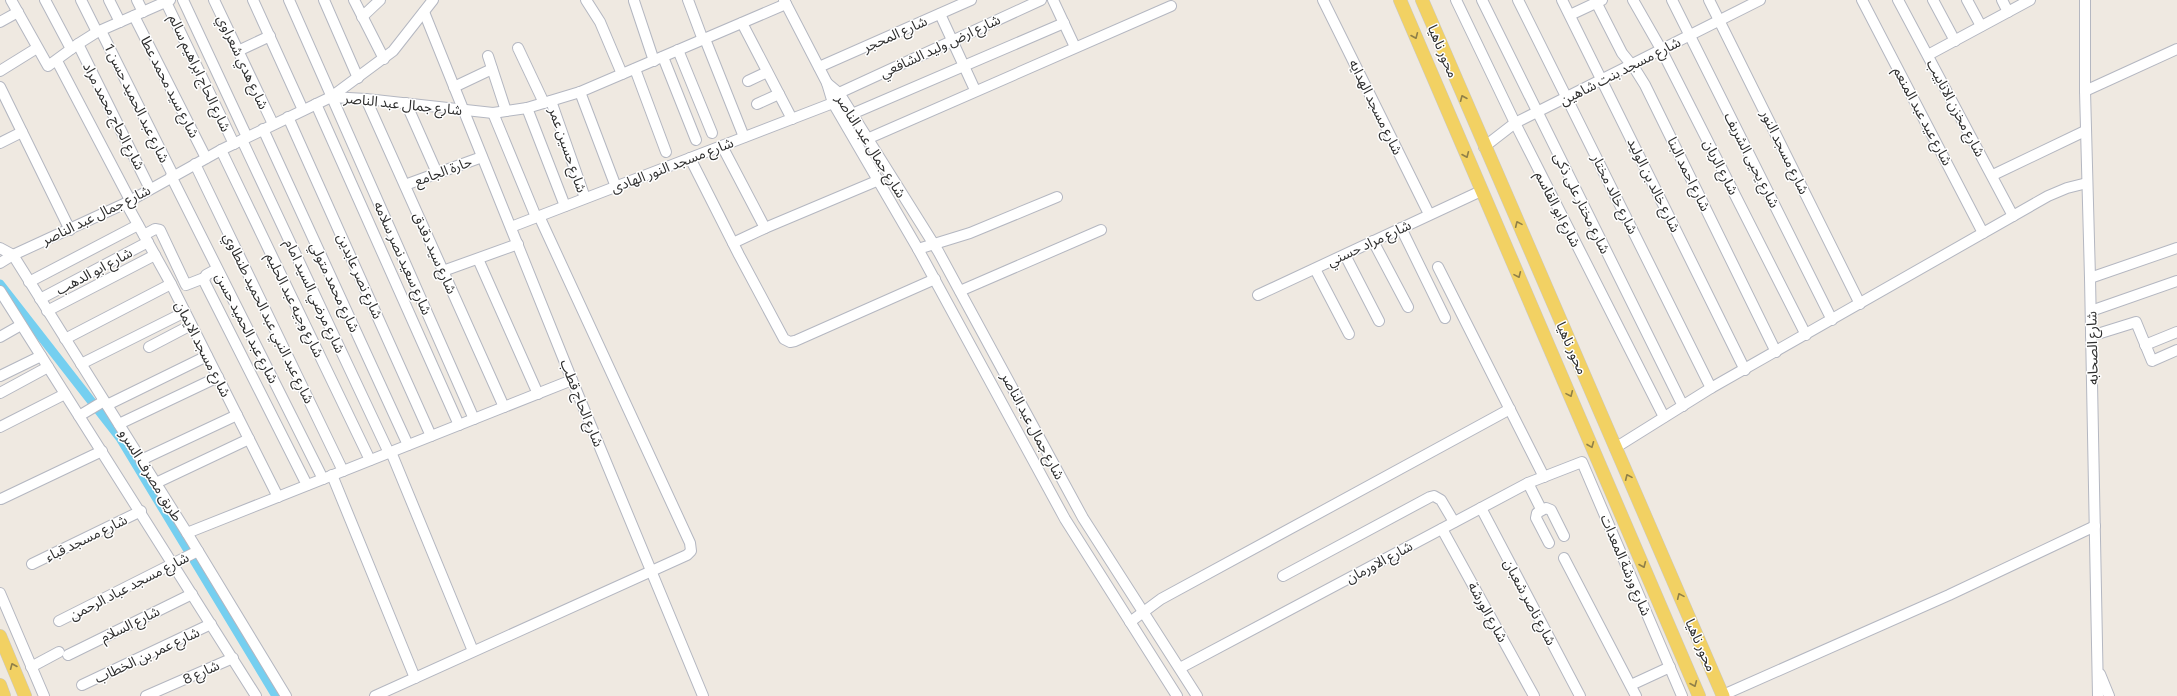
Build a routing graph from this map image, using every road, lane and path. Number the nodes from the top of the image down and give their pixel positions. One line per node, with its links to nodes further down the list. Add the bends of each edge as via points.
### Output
1 (11, 0): 43 (street)
2 (45, 0): 62 (street, شارع الحاج محمد مراد)
3 (81, 0): 56 (street, شارع عبد الحميد حسن 1)
4 (109, 0): 52 (street)
5 (137, 0): 46 (street, شارع سيد محمد عطا)
6 (183, 0): 120 (street)
7 (214, 0): 69 (street, شارع هدي شعراوي)
8 (253, 0): 58 (street)
9 (289, 0): 94 (street, شارع سعيد نصر سلامه)
10 (324, 0): 83 (street)
11 (354, 0): 49 (street)
12 (380, 0): 49 (street)
13 (433, 0): 44 (street)
14 (586, 0): 82 (street, via 600,22)
15 (688, 0): 59 (street)
16 (971, 0): 47 (street, شارع المحجر)
17 (1041, 0): 60 (street, شارع ارض وليد الشافعي)
18 (1053, 0): 54 (street)
19 (1323, 0): 144 (street, شارع مسجد الهدايه)
20 (1400, 0): 139 (main road, محور ناهيا, one-way to 139)
21 (1422, 0): 124 (main road, محور ناهيا, one-way to 21)
22 (1456, 0): 112 (street, شارع ابو القاسم)
23 (1482, 0): 108 (street, شارع مختار على ذكى)
24 (1518, 0): 95 (street, شارع خالد مختار)
25 (1562, 0): 48 (street, شارع خالد بن الوليد)
26 (1633, 0): 66 (street, شارع الريان)
27 (1672, 0): 57 (street, شارع يحيى الشريف)
28 (1709, 0): 50 (street, شارع مسجد النور)
29 (1760, 0): 41 (street, شارع مسجد بنت شاهين)
30 (1862, 0): 153 (street, شارع عيد عبد المنعم)
31 (1898, 0): 70 (street, شارع مخزن الانابيب)
32 (1933, 0): 61 (street)
33 (1967, 0): 55 (street)
34 (2002, 0): 45 (street)
35 (2030, 0): 45 (street)
36 (2085, 0): 90 (street, شارع الصحابه)
37 (167, 1): 46 (street); 120 (street, شارع الحاج ابراهيم سالم)
38 (634, 1): 73 (street)
39 (1598, 1): 48 (street); 75 (street, شارع احمد البنا, via 1622,53)
40 (785, 2): 53 (street, شارع جمال عبد الناصر); 77 (street)
41 (1746, 3): 50 (street, شارع مسجد بنت شاهين)
42 (1171, 6): 63 (street)
43 (18, 12): 51 (street); 64 (street)
44 (424, 12): 72 (street, via 401,43); 88 (street, شارع الحاج قطب)
45 (2008, 12): 55 (street)
46 (139, 14): 52 (street); 128 (street, شارع سيد محمد عطا)
47 (940, 14): 60 (street); 77 (street, شارع المحجر)
48 (1570, 15): 84 (street, شارع خالد بن الوليد)
49 (362, 17): 72 (street)
50 (1719, 20): 57 (street, شارع مسجد بنت شاهين); 182 (street, شارع مسجد النور)
51 (0, 22)
52 (120, 22): 56 (street)
53 (742, 23): 59 (street, شارع جمال عبد الناصر); 81 (street)
54 (1064, 23): 63 (street); 76 (street)
55 (1981, 26): 61 (street)
56 (99, 31): 62 (street); 133 (street, شارع عبد الحميد حسن 1)
57 (1689, 35): 66 (street, شارع مسجد بنت شاهين); 188 (street, شارع يحيى الشريف)
58 (270, 36): 69 (street); 105 (street)
59 (704, 39): 68 (street, شارع جمال عبد الناصر); 118 (street)
60 (953, 40): 76 (street); 92 (street, شارع ارض وليد الشافعي)
61 (1955, 41): 70 (street)
62 (74, 47): 74 (street); 138 (street, شارع الحاج محمد مراد)
63 (1075, 47): 89 (street)
64 (37, 48): 74 (street, via 46,65); 80 (street)
65 (518, 48): 97 (street, شارع حسين عمر)
66 (1661, 49): 75 (street, شارع مسجد بنت شاهين); 194 (street, شارع الريان)
67 (2177, 49): 90 (street)
68 (678, 50): 73 (street, شارع جمال عبد الناصر); 117 (street)
69 (238, 51): 113 (street, شارع هدي شعراوي)
70 (1928, 55): 132 (street, شارع مخزن الانابيب)
71 (488, 56): 78 (street)
72 (384, 59): 83 (street)
73 (659, 59): 79 (street, شارع جمال عبد الناصر); 121 (street)
74 (57, 61): 142 (street, شارع مسجد الايمان)
75 (1631, 65): 84 (street, شارع مسجد بنت شاهين); 201 (street, شارع احمد البنا, via 1645,85)
76 (964, 66): 89 (street); 109 (street)
77 (819, 67): 86 (street)
78 (492, 69): 88 (street); 106 (street)
79 (635, 69): 82 (street, شارع جمال عبد الناصر); 126 (street)
80 (0, 71)
81 (767, 72): 85 (street); 93 (street)
82 (622, 74): 91 (street, شارع جمال عبد الناصر)
83 (358, 78): 94 (street)
84 (1602, 80): 95 (street, شارع مسجد بنت شاهين); 206 (street, شارع خالد بن الوليد)
85 (748, 81)
86 (826, 83): 92 (street, شارع جمال عبد الناصر); 100 (street, شارع جمال عبد الناصر)
87 (0, 87): 98 (street)
88 (454, 87): 104 (street, شارع الحاج قطب)
89 (975, 90): 119 (street)
90 (2085, 91): 115 (street, شارع الصحابه)
91 (580, 92): 97 (street, شارع جمال عبد الناصر); 137 (street)
92 (839, 93): 109 (street, شارع جمال عبد الناصر)
93 (779, 94): 102 (street); 111 (street)
94 (331, 97): 96 (street, شارع جمال عبد الناصر); 101 (street, شارع جمال عبد الناصر); 223 (street, شارع سعيد نصر سلامه)
95 (1568, 98): 108 (street, شارع مسجد بنت شاهين); 210 (street, شارع خالد مختار)
96 (366, 99): 99 (street, شارع جمال عبد الناصر); 136 (street, شارع سيد دقدق)
97 (548, 102): 103 (street, شارع جمال عبد الناصر); 141 (street, شارع حسين عمر)
98 (4, 103): 116 (street)
99 (406, 103): 104 (street, شارع جمال عبد الناصر); 131 (street)
100 (833, 103): 111 (street, شارع مسجد النور الهادى); 134 (street, شارع جمال عبد الناصر)
101 (316, 104): 105 (street, شارع جمال عبد الناصر); 225 (street)
102 (757, 104)
103 (527, 108): 106 (street, شارع جمال عبد الناصر); 143 (street)
104 (463, 109): 107 (street, شارع جمال عبد الناصر); 127 (street, شارع الحاج قطب)
105 (303, 110): 110 (street, شارع جمال عبد الناصر)
106 (506, 111): 107 (street, شارع جمال عبد الناصر)
107 (493, 113): 146 (street)
108 (1538, 113): 112 (street, شارع مسجد بنت شاهين); 216 (street, شارع مختار على ذكى)
109 (852, 114): 119 (street, شارع جمال عبد الناصر)
110 (288, 117): 113 (street, شارع جمال عبد الناصر); 227 (street, شارع نصر عابدين)
111 (792, 119): 118 (street, شارع مسجد النور الهادى)
112 (1514, 123): 124 (street, شارع مسجد بنت شاهين); 222 (street, شارع ابو القاسم)
113 (272, 124): 114 (street, شارع جمال عبد الناصر)
114 (263, 129): 120 (street, شارع جمال عبد الناصر); 229 (street, شارع محمد متولي)
115 (2085, 131): 132 (street); 135 (street, شارع الصحابه)
116 (22, 132): 122 (street); 151 (street)
117 (712, 133)
118 (744, 137): 123 (street, شارع مسجد النور الهادى)
119 (867, 139): 157 (street, شارع جمال عبد الناصر)
120 (241, 140): 125 (street, شارع جمال عبد الناصر); 232 (street, شارع مرضي السيد امام)
121 (696, 140)
122 (0, 144)
123 (722, 146): 129 (street, شارع مسجد النور الهادى); 149 (street)
124 (1484, 147): 214 (main road, محور ناهيا, one-way to 124)
125 (221, 150): 128 (street, شارع جمال عبد الناصر); 234 (street, شارع وجيه عبد الحليم)
126 (666, 152)
127 (482, 157): 131 (street, حارة الجامع); 148 (street, شارع الحاج قطب)
128 (206, 158): 130 (street, شارع جمال عبد الناصر)
129 (690, 158): 137 (street, شارع مسجد النور الهادى); 156 (street)
130 (195, 164): 133 (street, شارع جمال عبد الناصر); 236 (street, شارع عبد النبي عبد الحميد طنطاوي)
131 (437, 173): 136 (street, حارة الجامع)
132 (1992, 175): 145 (street, شارع مخزن الانابيب)
133 (172, 176): 138 (street, شارع جمال عبد الناصر); 168 (street, شارع عبد الحميد حسن)
134 (879, 180): 149 (street); 161 (street, شارع جمال عبد الناصر)
135 (2087, 183): 145 (street, via 2058,192); 172 (street, شارع الصحابه)
136 (405, 184): 170 (street, شارع سيد دقدق)
137 (616, 187): 141 (street, شارع مسجد النور الهادى)
138 (150, 189): 142 (street, شارع جمال عبد الناصر)
139 (1481, 191): 144 (street, شارع مراد حسني); 219 (main road, محور ناهيا, one-way to 219)
140 (1057, 197): 157 (street, via 970,232)
141 (585, 198): 143 (street, شارع مسجد النور الهادى)
142 (128, 202): 147 (street, شارع مسجد الايمان); 151 (street, شارع جمال عبد الناصر)
143 (565, 206): 146 (street, شارع مسجد النور الهادى)
144 (1429, 214): 150 (street, شارع مراد حسني)
145 (2013, 216): 153 (street)
146 (537, 217): 148 (street, شارع مسجد النور الهادى); 257 (street, via 692,549 687,555)
147 (138, 225): 154 (street, شارع مسجد الايمان); 175 (street)
148 (510, 227): 158 (street, شارع الحاج قطب)
149 (764, 228): 156 (street)
150 (1401, 228): 155 (street, شارع مراد حسني); 187 (street)
151 (70, 230): 162 (street, شارع جمال عبد الناصر)
152 (1102, 230): 178 (street)
153 (1984, 233): 182 (street)
154 (146, 239): 163 (street, شارع مسجد الايمان); 171 (street, شارع ابو الدهب, via 155,229 160,230 186,284); 180 (street, شارع ابو الدهب)
155 (1373, 242): 164 (street, شارع مراد حسني); 183 (street)
156 (733, 243): 173 (street, via 784,340 790,342)
157 (933, 243): 161 (street); 178 (street, شارع جمال عبد الناصر)
158 (518, 244): 165 (street); 209 (street, شارع الحاج قطب)
159 (0, 248): 162 (street)
160 (2177, 248): 172 (street)
161 (918, 249): 173 (street, شارع جمال عبد الناصر)
162 (13, 255): 166 (street, شارع جمال عبد الناصر); 175 (street, طريق مصرف السرو)
163 (155, 255): 176 (street, شارع مسجد الايمان); 184 (street)
164 (1344, 255): 169 (street, شارع مراد حسني); 189 (street)
165 (478, 259): 170 (street); 213 (street)
166 (0, 264)
167 (1438, 267): 218 (street)
168 (218, 268): 171 (street); 237 (street, شارع عبد الحميد حسن)
169 (1315, 269): 179 (street, شارع مراد حسني); 193 (street)
170 (443, 271): 217 (street, شارع سيد دقدق)
171 (204, 278): 241 (street)
172 (2090, 278): 185 (street, شارع الصحابه)
173 (934, 279): 263 (street, شارع جمال عبد الناصر, via 1065,519)
174 (2177, 281): 185 (street)
175 (29, 282): 180 (street, طريق مصرف السرو)
176 (171, 284): 186 (street, شارع مسجد الايمان); 197 (street)
177 (0, 291): 181 (street, طريق مصرف السرو)
178 (960, 291): 261 (street, شارع جمال عبد الناصر, via 1082,518)
179 (1258, 295)
180 (40, 299): 184 (street, طريق مصرف السرو)
181 (3, 303): 190 (street, طريق مصرف السرو)
182 (1860, 304): 188 (street)
183 (1408, 307)
184 (47, 311): 197 (street, طريق مصرف السرو)
185 (2091, 311): 195 (street, شارع الصحابه)
186 (185, 312): 191 (street, شارع مسجد الايمان); 204 (street)
187 (1445, 318)
188 (1832, 320): 194 (street)
189 (1378, 321)
190 (21, 325): 196 (street); 202 (street, طريق مصرف السرو)
191 (192, 325): 199 (street); 203 (street, شارع مسجد الايمان)
192 (2177, 332): 198 (street)
193 (1349, 334)
194 (1806, 335): 201 (street)
195 (2091, 336): 198 (street, via 2136,322); 248 (street, شارع الصحابه)
196 (0, 337)
197 (65, 339): 204 (street, طريق مصرف السرو)
198 (2145, 345): 200 (street, via 2152,361)
199 (149, 347)
200 (2177, 350)
201 (1776, 352): 206 (street)
202 (41, 356): 205 (street, طريق مصرف السرو); 207 (street)
203 (207, 356): 208 (street, شارع مسجد الايمان); 215 (street)
204 (81, 364): 215 (street, طريق مصرف السرو)
205 (48, 367): 211 (street); 212 (street, طريق مصرف السرو)
206 (1745, 370): 210 (street)
207 (0, 376)
208 (218, 377): 220 (street, شارع مسجد الايمان); 224 (street)
209 (572, 380): 213 (street); 257 (street, شارع الحاج قطب)
210 (1711, 388): 216 (street)
211 (0, 393)
212 (65, 394): 221 (street, طريق مصرف السرو); 226 (street)
213 (538, 394): 217 (street)
214 (1595, 401): 219 (main road); 230 (main road, محور ناهيا)
215 (105, 403): 221 (street); 224 (street, طريق مصرف السرو)
216 (1683, 406): 222 (street)
217 (504, 407): 223 (street)
218 (1510, 409): 238 (street); 261 (street, via 1161,599)
219 (1576, 409): 290 (main road, محور ناهيا, one-way to 290)
220 (237, 415): 228 (street, شارع مسجد الايمان); 233 (street)
221 (79, 416): 231 (street, طريق مصرف السرو)
222 (1664, 417): 230 (street)
223 (474, 419): 225 (street)
224 (119, 424): 233 (street, طريق مصرف السرو)
225 (458, 425): 227 (street)
226 (0, 427)
227 (432, 436): 229 (street)
228 (249, 439): 239 (street); 242 (street, شارع مسجد الايمان)
229 (408, 445): 232 (street)
230 (1615, 448): 291 (main road, محور ناهيا, one-way to 230)
231 (102, 452): 243 (street); 246 (street, طريق مصرف السرو)
232 (390, 452): 234 (street); 266 (street, شارع مرضي السيد امام)
233 (141, 460): 239 (street, طريق مصرف السرو)
234 (370, 460): 236 (street)
235 (1582, 462): 238 (street, شارع الاورمان); 269 (street, شارع ورشة المعدات)
236 (343, 471): 237 (street)
237 (328, 477): 241 (street); 272 (street, شارع عبد الحميد حسن)
238 (1544, 477): 240 (street, شارع الاورمان)
239 (156, 482): 250 (street, طريق مصرف السرو)
240 (1528, 483): 244 (street, شارع الاورمان); 245 (street)
241 (307, 485): 242 (street)
242 (278, 497): 250 (street)
243 (1, 500)
244 (1481, 508): 247 (street, شارع الاورمان); 287 (street, شارع ناصر شعبان)
245 (1541, 509): 251 (street, via 1550,510); 252 (street, via 1536,518)
246 (140, 511): 255 (street, شارع مسجد قباء); 256 (street, طريق مصرف السرو)
247 (1454, 522): 249 (street, شارع الاورمان); 258 (street, via 1441,500 1434,496 1430,497)
248 (2095, 526): 270 (street, شارع الصحابه); 291 (street)
249 (1442, 529): 271 (street, شارع الاورمان); 286 (street, شارع الورشة)
250 (187, 533): 253 (street, طريق مصرف السرو)
251 (1564, 536)
252 (1549, 543)
253 (198, 551): 256 (street, شارع مسجد عباد الرحمن); 281 (street, طريق مصرف السرو)
254 (1564, 558): 275 (street)
255 (32, 564)
256 (174, 564): 260 (street, طريق مصرف السرو); 262 (street, شارع مسجد عباد الرحمن)
257 (652, 571): 266 (street); 283 (street, شارع الحاج قطب)
258 (1283, 576)
259 (0, 593): 268 (street)
260 (192, 594): 264 (street, طريق مصرف السرو); 268 (street, شارع السلام)
261 (1142, 612): 263 (street); 271 (street, شارع جمال عبد الناصر)
262 (59, 621)
263 (1130, 622): 284 (street, شارع جمال عبد الناصر)
264 (211, 624): 267 (street, طريق مصرف السرو); 273 (street, شارع عمر بن الخطاب)
265 (0, 636): 277 (main road, one-way to 265)
266 (473, 651): 272 (street)
267 (233, 658): 279 (street, شارع 8); 280 (street, طريق مصرف السرو)
268 (31, 667): 278 (street)
269 (1670, 667): 275 (street); 289 (street, شارع ورشة المعدات)
270 (2097, 667): 292 (street, شارع الصحابه); 293 (street)
271 (1180, 668): 285 (street, شارع جمال عبد الناصر)
272 (415, 678): 282 (street)
273 (82, 684)
274 (0, 685): 276 (main road)
275 (1631, 685): 288 (street)
276 (4, 696)
277 (25, 696)
278 (44, 696)
279 (146, 696)
280 (256, 696)
281 (286, 696)
282 (375, 696)
283 (704, 696)
284 (1176, 696)
285 (1197, 696)
286 (1534, 696)
287 (1580, 696)
288 (1636, 696)
289 (1682, 696)
290 (1699, 696)
291 (1723, 696)
292 (2098, 696)
293 (2109, 696)

